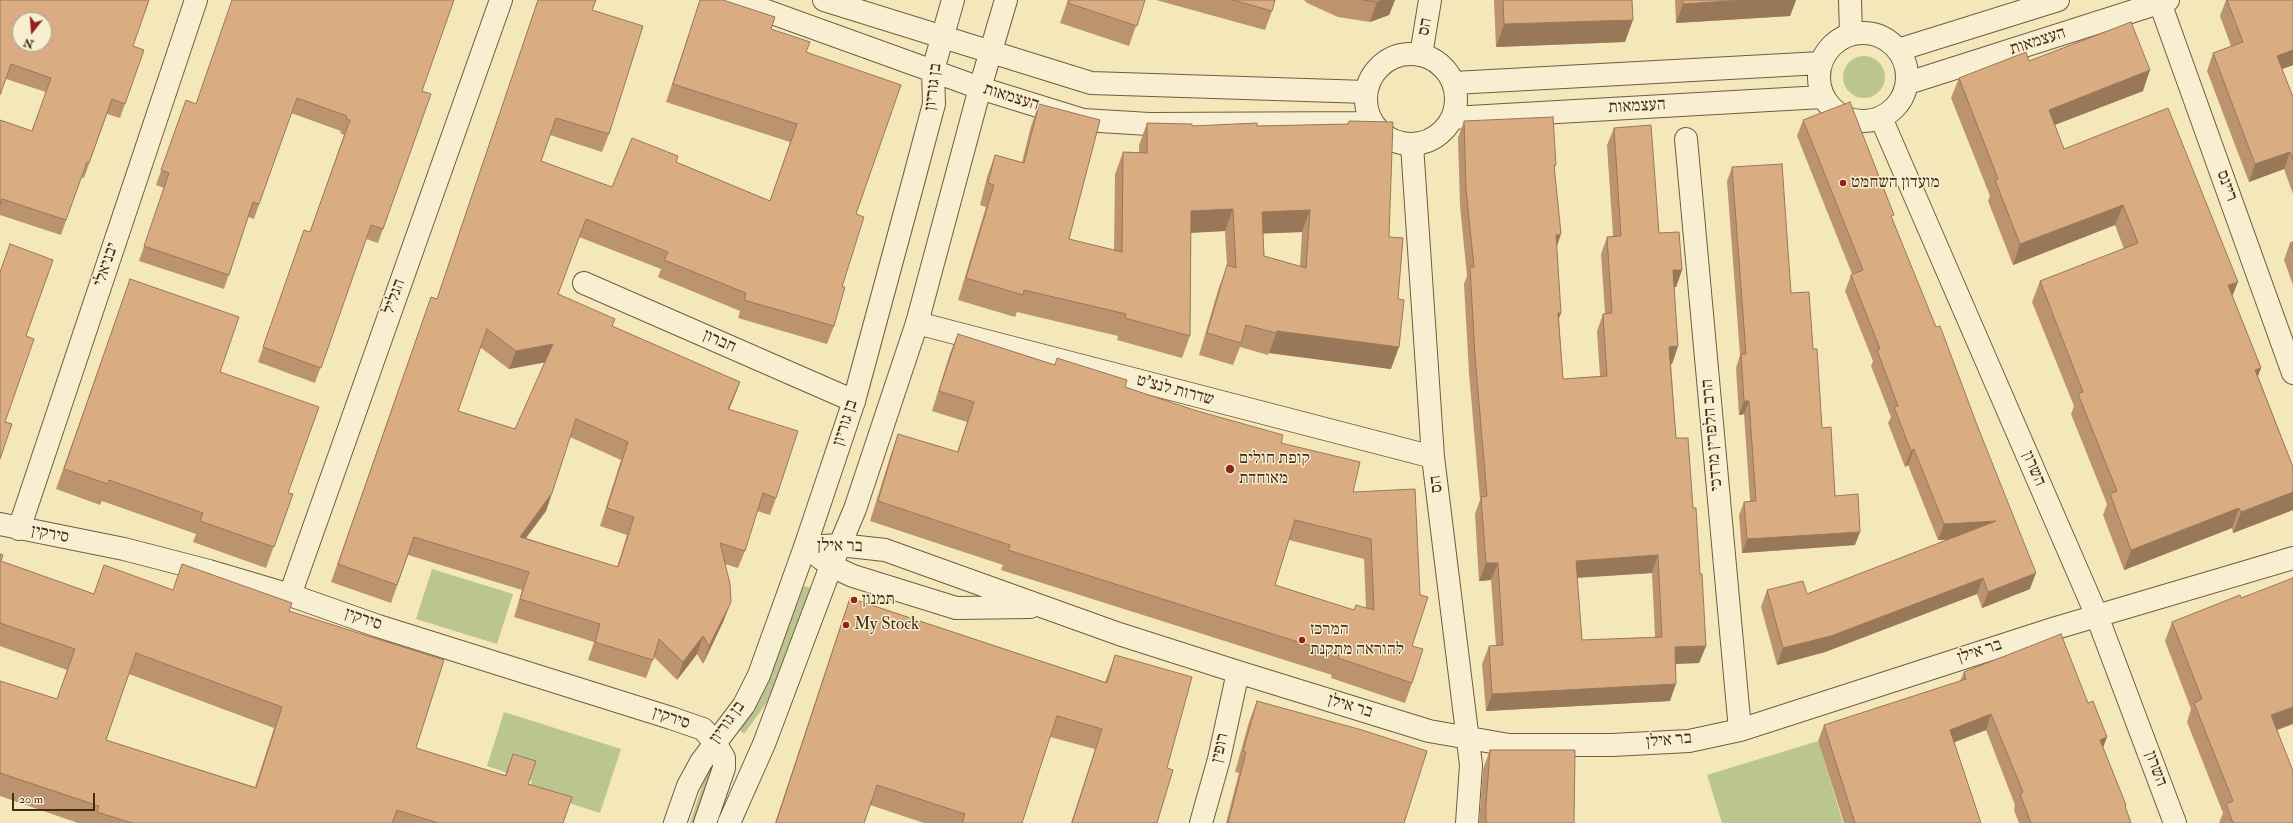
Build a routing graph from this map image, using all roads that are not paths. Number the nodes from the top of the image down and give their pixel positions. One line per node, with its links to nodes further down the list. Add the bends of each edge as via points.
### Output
1 (196, 0): 33 (street, יבניאלי)
2 (500, 0): 38 (street, הגליל)
3 (736, 0): 17 (street, העצמאות)
4 (824, 0): 12 (street)
5 (953, 0): 12 (street, בן גוריון)
6 (1006, 0): 14 (street, בן גוריון)
7 (1430, 0): 15 (street, הס)
8 (1850, 0): 11 (street)
9 (2058, 0): 13 (street, העצמאות)
10 (2162, 1): 19 (street, העצמאות); 30 (street, ריינס)
11 (1851, 34): 13 (street, via 1877,35); 16 (street, via 1830,46)
12 (943, 36): 14 (street); 17 (street, בן גוריון)
13 (1898, 50): 19 (street, via 1904,60)
14 (991, 52): 20 (street, בן גוריון); 21 (street, via 1091,83)
15 (1421, 55): 18 (street, via 1441,65); 21 (street, via 1396,56 1385,61 1376,69)
16 (1821, 63): 18 (street, העצמאות); 22 (street, via 1818,82)
17 (933, 70): 20 (street, העצמאות); 31 (street, בן גוריון, via 934,104)
18 (1454, 83): 23 (street, via 1456,107)
19 (1908, 83): 24 (street, via 1899,104 1891,113)
20 (980, 88): 25 (street, העצמאות, via 1083,120 1149,124); 29 (street, בן גוריון)
21 (1366, 92): 25 (street, via 1367,113)
22 (1822, 97): 23 (street, העצמאות); 24 (street, via 1830,108 1854,121 1868,122)
23 (1452, 118): 27 (street, via 1446,129 1436,137)
24 (1881, 118): 40 (street, השרון)
25 (1372, 123): 27 (street, via 1382,135)
26 (1686, 139): 42 (street, הרב הלפרין מרדכי)
27 (1412, 145): 32 (street, הס)
28 (584, 283): 31 (street, חברון)
29 (916, 323): 32 (street, שדרות לנצ'ט); 34 (street, בן גוריון, via 855,509)
30 (2293, 373)
31 (854, 401): 35 (street, בן גוריון)
32 (1433, 457): 43 (street, הס)
33 (9, 527): 38 (street, סירקין, via 124,549)
34 (840, 545): 35 (street, בר אילן); 37 (street, בן גוריון); 39 (street, בר אילן, via 885,550)
35 (805, 547): 37 (street, בר אילן); 44 (street, בן גוריון, via 759,675 744,705)
36 (2293, 558): 40 (street, בר אילן)
37 (831, 566): 39 (street, בר אילן, via 853,576 956,608); 47 (street, בן גוריון, via 778,709)
38 (290, 595): 44 (street, סירקין, via 386,629 703,729)
39 (1039, 606): 41 (street, בר אילן)
40 (2097, 616): 42 (street, בר אילן); 50 (street, השרון)
41 (1238, 672): 43 (street, בר אילן, via 1429,731); 48 (street, רופין, via 1219,759)
42 (1740, 730): 43 (street, בר אילן, via 1689,741 1612,745 1509,745)
43 (1468, 737): 49 (street, הס, via 1471,765)
44 (715, 743): 45 (street, בן גוריון, via 688,786); 46 (street, סירקין, via 724,758 724,768)
45 (675, 823)
46 (705, 823)
47 (729, 823)
48 (1201, 823)
49 (1467, 823)
50 (2175, 823)

